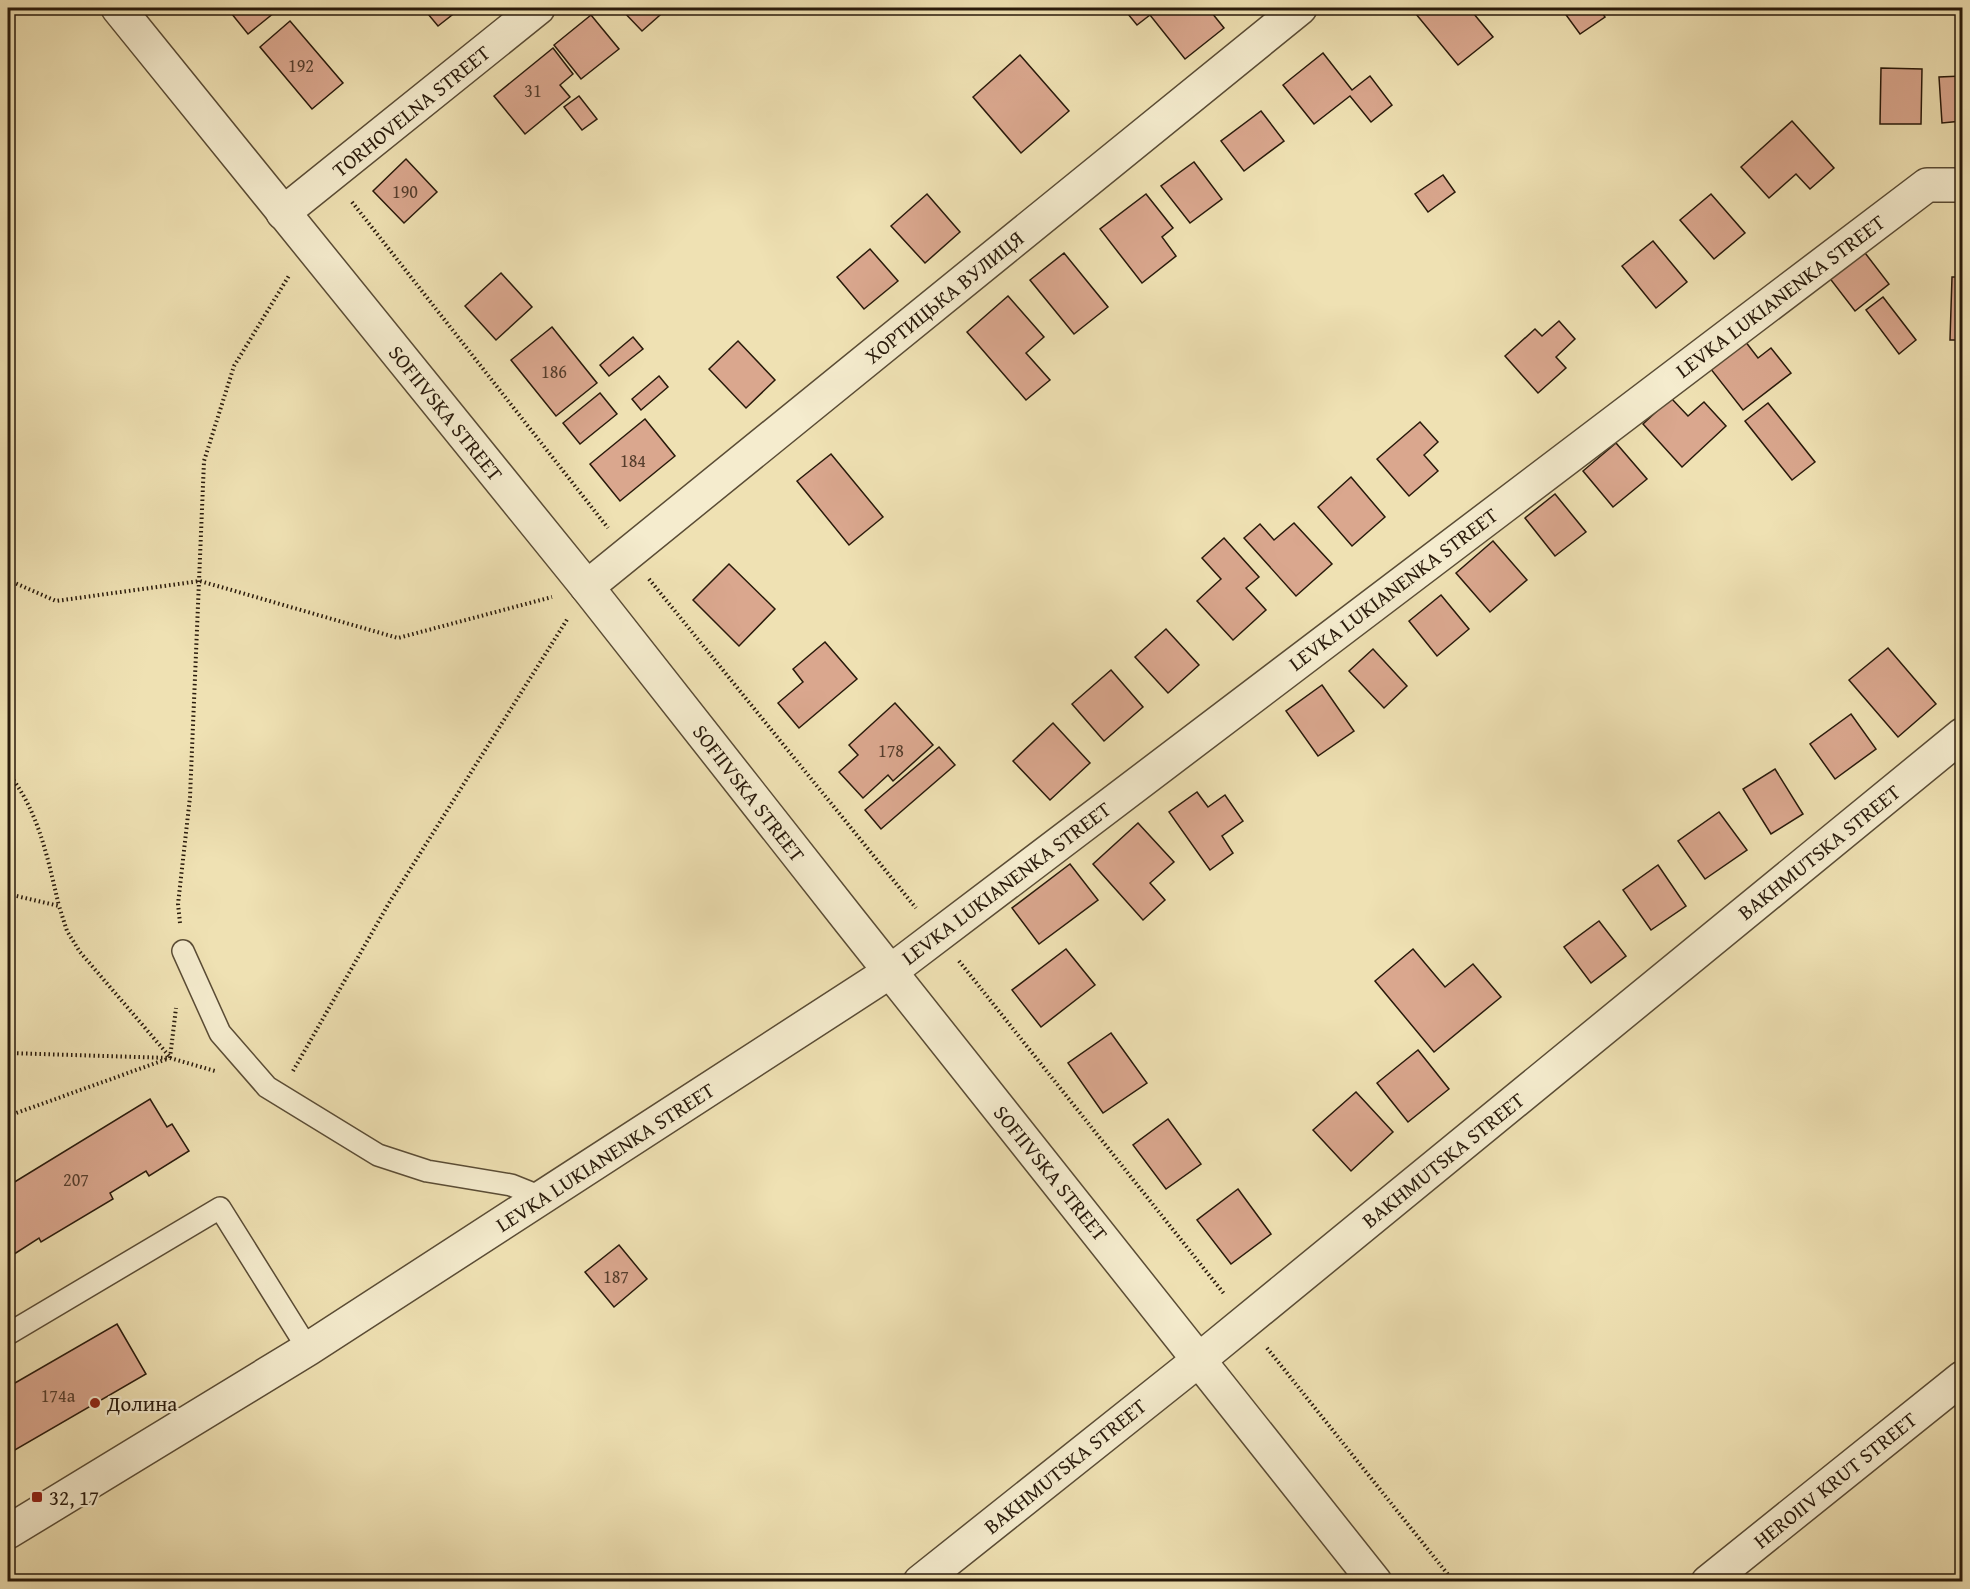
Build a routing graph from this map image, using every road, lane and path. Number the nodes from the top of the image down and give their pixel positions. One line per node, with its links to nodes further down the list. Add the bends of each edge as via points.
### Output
1 (118, 8): 6 (street, SOFIIVSKA STREET)
2 (538, 8): 4 (street, TORHOVELNA STREET)
3 (1300, 8): 8 (street, ХОРТИЦЬКА ВУЛИЦЯ)
4 (331, 175): 6 (street, TORHOVELNA STREET); 8 (path)
5 (1962, 185): 16 (street, LEVKA LUKIANENKA STREET, via 1927,184)
6 (283, 213): 7 (street, SOFIIVSKA STREET)
7 (308, 244): 10 (path, via 234,366 204,461); 11 (street, SOFIIVSKA STREET)
8 (628, 554): 11 (street, ХОРТИЦЬКА ВУЛИЦЯ); 16 (path)
9 (8, 580): 10 (path, via 56,601)
10 (200, 581): 11 (path, via 398,638); 17 (path, via 190,797 178,904)
11 (587, 587): 18 (street, SOFIIVSKA STREET); 21 (path)
12 (1962, 735): 24 (street, BAKHMUTSKA STREET)
13 (8, 773): 15 (path, via 31,810)
14 (8, 894): 15 (path)
15 (59, 906): 20 (path, via 67,932 80,952)
16 (938, 935): 18 (street, LEVKA LUKIANENKA STREET); 24 (path)
17 (183, 951): 20 (path); 21 (lane, via 220,1033)
18 (891, 971): 23 (street, LEVKA LUKIANENKA STREET); 27 (street, SOFIIVSKA STREET)
19 (8, 1053): 20 (path)
20 (170, 1058): 21 (path); 22 (path)
21 (273, 1090): 23 (lane, via 378,1155 428,1172 511,1185)
22 (8, 1116)
23 (541, 1197): 26 (street, LEVKA LUKIANENKA STREET)
24 (1246, 1321): 27 (street, BAKHMUTSKA STREET); 32 (path)
25 (8, 1334): 26 (lane, via 220,1208)
26 (308, 1349): 29 (street, LEVKA LUKIANENKA STREET)
27 (1200, 1359): 30 (street, BAKHMUTSKA STREET); 31 (street, SOFIIVSKA STREET)
28 (1962, 1378): 33 (street, HEROIIV KRUT STREET)
29 (8, 1532)
30 (920, 1581)
31 (1375, 1581)
32 (1454, 1581)
33 (1708, 1581)

